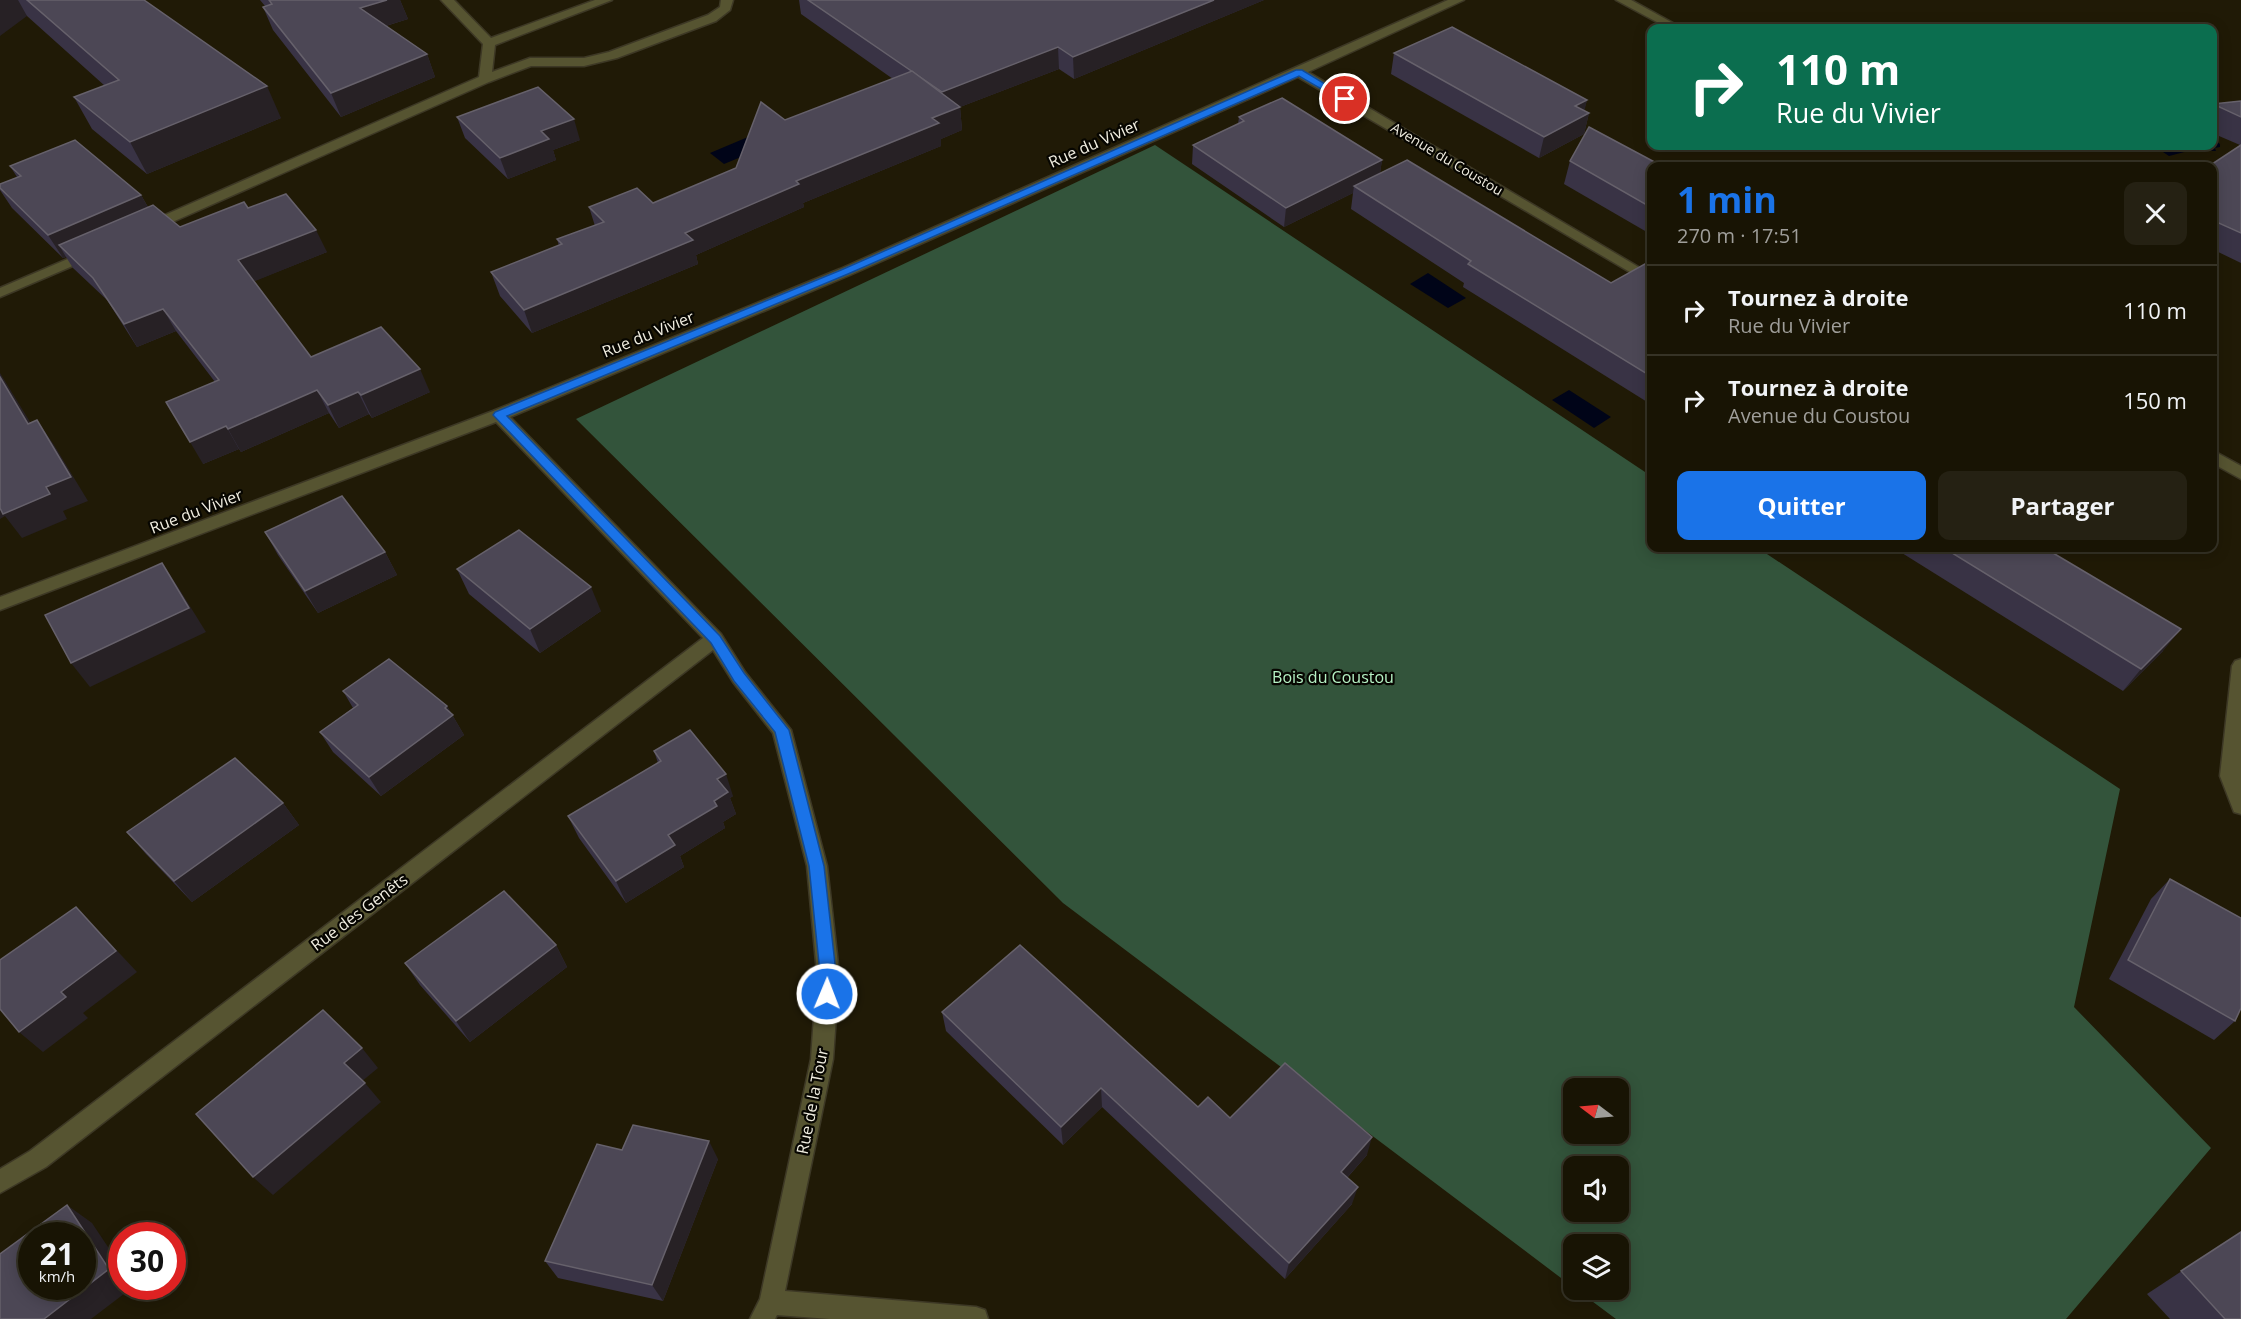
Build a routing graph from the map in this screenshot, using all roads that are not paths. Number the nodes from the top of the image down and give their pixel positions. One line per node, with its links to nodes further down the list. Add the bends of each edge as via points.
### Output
1 (447, 0): 7 (street)
2 (606, 0): 7 (street)
3 (727, 0): 9 (street, via 726,8 712,18 613,55 584,62 530,62)
4 (1458, 0): 8 (street)
5 (1622, 0): 6 (street)
6 (1668, 24)
7 (489, 43): 9 (street)
8 (1299, 72): 12 (street, Avenue du Coustou); 14 (street, Rue du Vivier, via 845,272)
9 (485, 79): 10 (street)
10 (129, 236)
11 (108, 245): 13 (street)
12 (1647, 278)
13 (0, 293)
14 (499, 415): 17 (street, Rue du Vivier); 18 (street, Rue de la Tour)
15 (2217, 458): 16 (street)
16 (2241, 473)
17 (0, 604)
18 (715, 639): 21 (street, Rue des Genêts, via 38,1159); 22 (street, Rue de la Tour, via 739,677 782,730 817,866 828,973 822,1059)
19 (2241, 666): 20 (street, via 2230,776)
20 (2241, 806)
21 (0, 1182)
22 (767, 1310): 23 (street)
23 (976, 1319)

